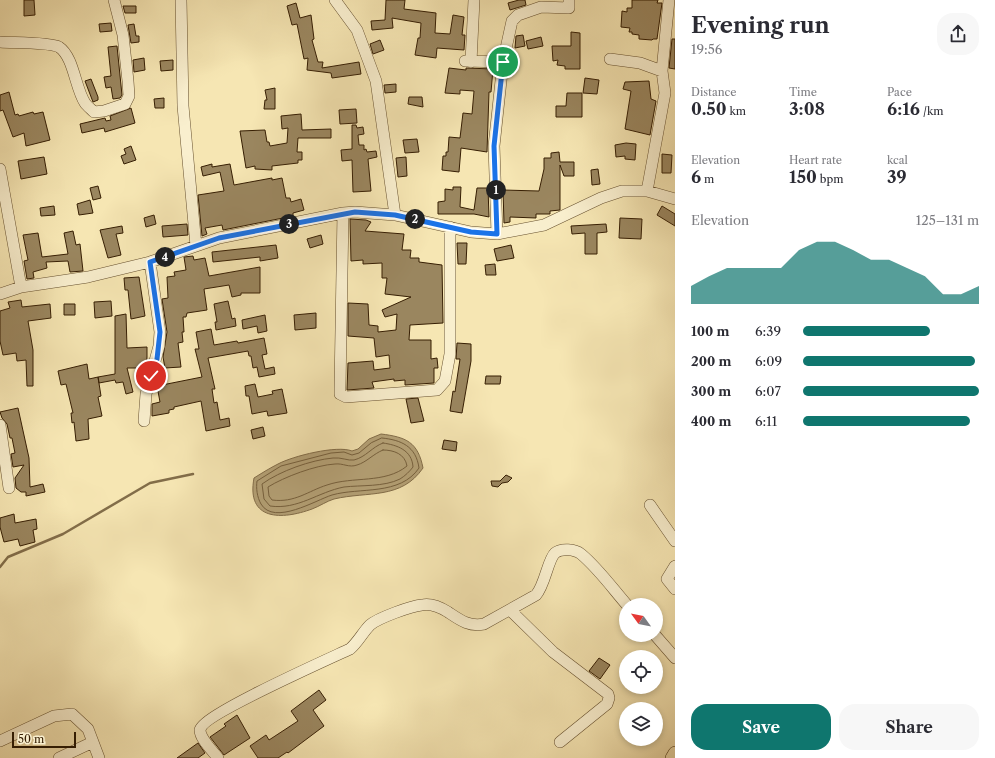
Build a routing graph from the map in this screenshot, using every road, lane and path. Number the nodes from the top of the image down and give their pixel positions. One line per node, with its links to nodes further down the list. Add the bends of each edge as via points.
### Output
1 (114, 0): 8 (street, via 122,35 130,96 125,104 94,112 79,91 67,55 58,47)
2 (181, 0): 19 (street, via 183,106)
3 (335, 0): 16 (street, via 357,30 376,81)
4 (474, 0): 10 (street, via 468,62)
5 (569, 0): 7 (street, via 569,8)
6 (669, 0): 11 (street)
7 (541, 3): 10 (street, via 514,17)
8 (0, 42)
9 (610, 59): 11 (street, via 640,63)
10 (503, 62): 18 (street, via 494,146)
11 (662, 70): 13 (street, via 665,93)
12 (0, 169): 21 (street)
13 (647, 191): 14 (street); 18 (street, via 622,191 544,225)
14 (675, 199)
15 (343, 213): 16 (street); 17 (street, via 340,394 346,397 431,391 437,390 445,381 450,354); 19 (street, via 219,238)
16 (395, 215): 17 (street)
17 (450, 227): 18 (street)
18 (497, 234)
19 (196, 246): 20 (street)
20 (150, 262): 21 (street); 23 (street, via 160,332 159,346 146,394)
21 (21, 287): 22 (street)
22 (0, 294)
23 (144, 421)
24 (0, 425): 25 (street)
25 (9, 488)
26 (650, 505): 27 (street)
27 (675, 541)
28 (675, 566): 29 (street, via 667,579)
29 (675, 589)
30 (622, 598): 31 (street, via 581,554 566,550 556,552 551,558 542,588 536,595)
31 (510, 610): 36 (street, via 553,652 610,698 607,704); 40 (street, via 476,626 467,624 433,605 422,605 380,619 350,648 246,698 204,724 200,731 203,739)
32 (661, 642): 33 (street)
33 (675, 658)
34 (0, 741): 35 (street, via 54,716 72,714 88,729)
35 (93, 742): 38 (street); 39 (street)
36 (560, 742)
37 (675, 753): 41 (main road)
38 (59, 758)
39 (99, 758)
40 (218, 758)
41 (672, 758)

